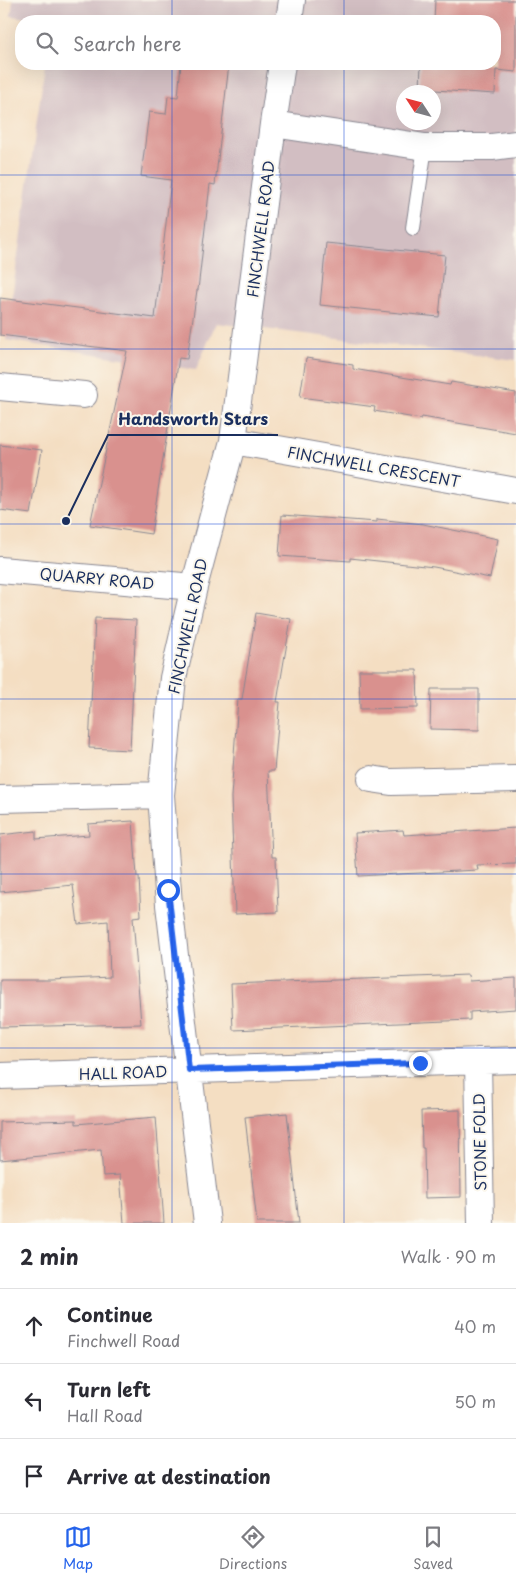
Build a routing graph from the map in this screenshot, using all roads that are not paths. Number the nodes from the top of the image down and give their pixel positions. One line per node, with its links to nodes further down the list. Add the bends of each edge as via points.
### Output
1 (292, 0): 2 (street)
2 (290, 15)
3 (281, 70): 4 (street, FINCHWELL ROAD)
4 (273, 124): 6 (street); 10 (street, FINCHWELL ROAD)
5 (516, 144): 6 (street)
6 (425, 147): 7 (lane)
7 (413, 228)
8 (0, 387): 9 (street)
9 (84, 395)
10 (233, 441): 11 (street, FINCHWELL CRESCENT); 13 (street, FINCHWELL ROAD)
11 (516, 491)
12 (0, 570): 13 (street, QUARRY ROAD)
13 (194, 587): 16 (street, FINCHWELL ROAD, via 173,678)
14 (370, 779): 15 (street, via 391,782)
15 (516, 779)
16 (161, 795): 17 (street); 20 (street, FINCHWELL ROAD, via 169,905)
17 (0, 800)
18 (516, 1060): 19 (street, HALL ROAD)
19 (478, 1061): 20 (street, HALL ROAD); 23 (street, STONE FOLD)
20 (189, 1070): 21 (street, HALL ROAD); 22 (street, FINCHWELL ROAD)
21 (0, 1076)
22 (207, 1223)
23 (481, 1223)

